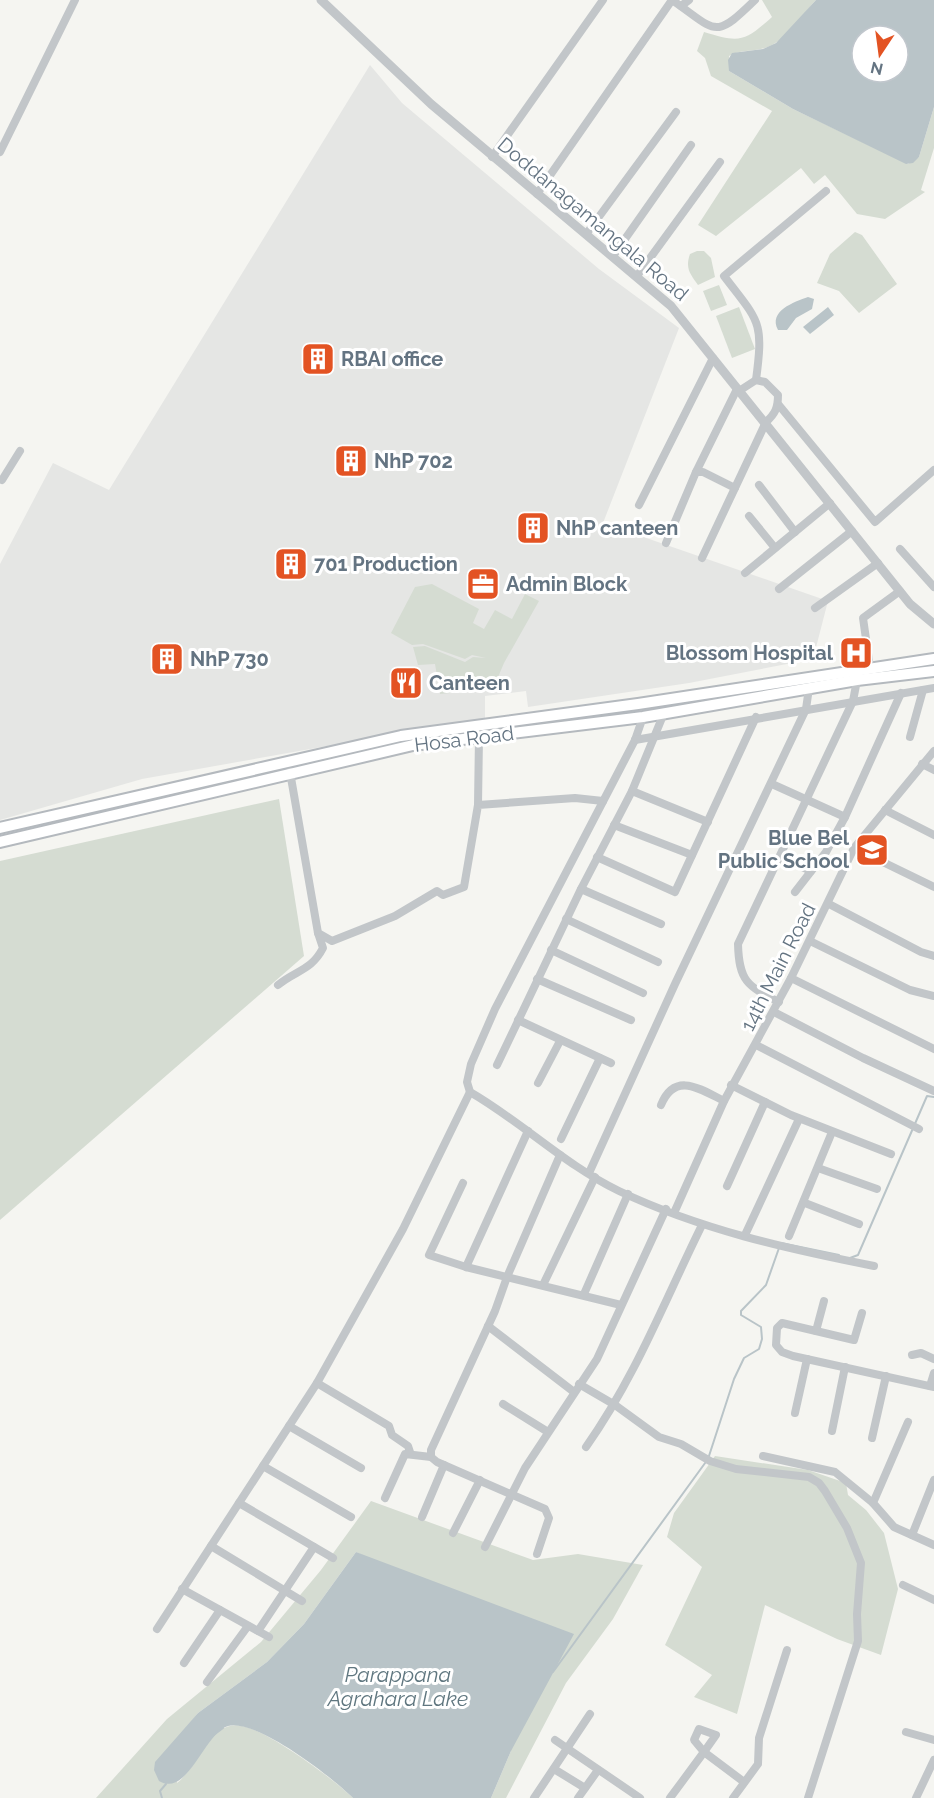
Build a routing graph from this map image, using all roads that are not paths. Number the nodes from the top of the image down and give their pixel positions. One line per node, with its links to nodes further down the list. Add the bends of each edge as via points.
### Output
1 (75, 0): 9 (street)
2 (321, 0): 10 (street, Doddanagamangala Road)
3 (603, 0): 10 (street)
4 (689, 0): 6 (street)
5 (755, 0): 6 (street, via 723,28 712,28)
6 (681, 6): 13 (street, via 672,0)
7 (676, 112): 14 (street)
8 (691, 146): 15 (street)
9 (0, 152)
10 (492, 157): 13 (street, Doddanagamangala Road)
11 (720, 162): 16 (street)
12 (826, 191): 18 (street, via 723,276 758,320)
13 (537, 194): 14 (street, Doddanagamangala Road)
14 (587, 233): 15 (street, Doddanagamangala Road)
15 (613, 256): 16 (street, Doddanagamangala Road)
16 (638, 276): 17 (street, Doddanagamangala Road, via 671,306)
17 (713, 358): 19 (street, Doddanagamangala Road); 29 (street)
18 (756, 380): 19 (street); 20 (street, via 774,388)
19 (738, 390): 21 (street, Doddanagamangala Road); 24 (street)
20 (778, 404): 21 (street); 23 (street, via 875,522)
21 (766, 422): 27 (street); 28 (street, Doddanagamangala Road)
22 (20, 452): 25 (street)
23 (934, 470)
24 (696, 472): 27 (street); 33 (street)
25 (1, 482)
26 (759, 485): 32 (street)
27 (735, 488): 36 (street)
28 (830, 503): 31 (street, Doddanagamangala Road); 32 (street)
29 (639, 505)
30 (749, 516): 34 (street)
31 (852, 531): 37 (street, Doddanagamangala Road); 40 (street)
32 (795, 532): 34 (street)
33 (666, 543)
34 (775, 548): 38 (street)
35 (900, 549): 39 (street)
36 (702, 558)
37 (878, 563): 41 (street, Doddanagamangala Road); 42 (street)
38 (745, 573)
39 (934, 587)
40 (779, 589)
41 (900, 591): 43 (street, Doddanagamangala Road); 45 (street, via 863,618)
42 (814, 608)
43 (934, 624)
44 (934, 658): 45 (main road, Hosa Road)
45 (870, 668): 50 (main road, Hosa Road)
46 (934, 671): 47 (main road, Hosa Road)
47 (857, 680): 48 (main road, Hosa Road); 53 (street)
48 (809, 688): 54 (main road, Hosa Road); 55 (street)
49 (934, 688): 51 (street)
50 (715, 690): 54 (main road); 76 (main road, Hosa Road, via 401,736)
51 (923, 690): 52 (street); 61 (street)
52 (901, 693): 53 (street); 73 (street)
53 (853, 701): 55 (street); 69 (street)
54 (720, 704): 56 (main road, Hosa Road)
55 (806, 709): 58 (street); 67 (street)
56 (664, 713): 57 (main road, Hosa Road); 59 (street)
57 (643, 717): 60 (main road, Hosa Road); 62 (street)
58 (756, 717): 59 (street); 74 (street)
59 (657, 735): 62 (street); 68 (street)
60 (479, 737): 66 (main road, Hosa Road, via 413,745); 71 (street)
61 (910, 737)
62 (635, 740): 70 (street)
63 (934, 751): 64 (street, 14th Main Road)
64 (922, 764): 65 (street); 72 (street, 14th Main Road)
65 (934, 770)
66 (290, 772): 78 (main road, Hosa Road); 90 (street)
67 (772, 784): 69 (street); 125 (street, via 675,984)
68 (632, 791): 74 (street); 75 (street)
69 (808, 800): 73 (street); 100 (street, via 738,944 738,964 745,982)
70 (603, 801): 71 (street, via 575,798); 113 (street, via 495,1009 471,1064 467,1082)
71 (478, 805): 90 (street, via 464,887 443,895 437,891 395,916 332,941)
72 (885, 810): 77 (street); 79 (street, 14th Main Road)
73 (845, 817): 83 (street)
74 (708, 822): 80 (street)
75 (614, 825): 80 (street); 81 (street)
76 (0, 828)
77 (934, 835)
78 (0, 842)
79 (854, 848): 84 (street); 87 (street, 14th Main Road)
80 (692, 855): 81 (street, via 675,892)
81 (597, 857): 85 (street)
82 (787, 860): 83 (street)
83 (811, 872): 86 (street)
84 (934, 887)
85 (581, 889): 88 (street); 89 (street)
86 (795, 892)
87 (829, 904): 91 (street, 14th Main Road); 93 (street)
88 (566, 919): 92 (street); 94 (street)
89 (661, 924)
90 (318, 933): 97 (street, via 323,948 317,960)
91 (810, 941): 95 (street, 14th Main Road); 99 (street, via 910,990)
92 (551, 950): 96 (street); 98 (street)
93 (934, 956)
94 (658, 962)
95 (791, 978): 100 (street, 14th Main Road); 106 (street)
96 (537, 979): 102 (street); 103 (street)
97 (278, 985)
98 (643, 993)
99 (934, 996)
100 (779, 1002): 101 (street, 14th Main Road)
101 (774, 1012): 105 (street, 14th Main Road); 112 (street)
102 (518, 1020): 104 (street); 109 (street)
103 (631, 1020)
104 (560, 1041): 107 (street); 110 (street)
105 (756, 1046): 111 (street, 14th Main Road); 118 (street)
106 (934, 1049)
107 (600, 1058): 108 (street); 121 (street)
108 (610, 1064)
109 (497, 1065)
110 (538, 1083)
111 (731, 1085): 114 (street, 14th Main Road); 115 (street)
112 (934, 1091)
113 (470, 1092): 119 (street); 153 (street, via 403,1229)
114 (723, 1101): 116 (street, via 684,1085 666,1094); 132 (street, 14th Main Road)
115 (765, 1102): 117 (street); 127 (street)
116 (661, 1105)
117 (799, 1119): 120 (street); 135 (street)
118 (919, 1129)
119 (528, 1131): 123 (street); 138 (street)
120 (832, 1132): 122 (street); 124 (street)
121 (561, 1139)
122 (891, 1154)
123 (560, 1155): 125 (street); 139 (street)
124 (818, 1168): 128 (street); 130 (street)
125 (592, 1175): 129 (street); 140 (street)
126 (463, 1183): 138 (street, via 429,1255)
127 (727, 1186)
128 (877, 1189)
129 (628, 1194): 131 (street); 141 (street)
130 (805, 1203): 133 (street); 136 (street)
131 (666, 1209): 132 (street); 143 (street)
132 (674, 1213): 134 (street)
133 (859, 1224)
134 (702, 1225): 135 (street); 157 (street)
135 (746, 1235): 137 (street)
136 (789, 1236)
137 (874, 1266)
138 (466, 1268): 139 (street)
139 (507, 1277): 140 (street); 145 (street)
140 (543, 1285): 141 (street)
141 (584, 1294): 143 (street)
142 (824, 1301): 146 (street)
143 (621, 1305): 155 (street, via 597,1359)
144 (862, 1313): 146 (street, via 854,1340)
145 (488, 1326): 155 (street); 167 (street, via 447,1412)
146 (816, 1331): 148 (street, via 782,1323 777,1328 776,1345 782,1352)
147 (912, 1355): 149 (street, via 921,1353)
148 (807, 1359): 150 (street); 158 (street)
149 (934, 1359)
150 (845, 1367): 152 (street); 161 (street)
151 (934, 1373): 154 (street)
152 (886, 1376): 154 (street); 163 (street)
153 (317, 1383): 160 (street); 165 (street, via 389,1426 392,1435)
154 (932, 1386)
155 (577, 1388): 157 (street); 162 (street)
156 (503, 1404): 162 (street)
157 (615, 1405): 164 (street); 217 (street, via 659,1437 707,1459 736,1469 809,1477 819,1483 847,1528 861,1563 856,1652)
158 (795, 1413)
159 (908, 1422): 176 (street)
160 (289, 1426): 169 (street); 170 (street)
161 (832, 1431)
162 (548, 1432): 173 (street)
163 (872, 1438)
164 (586, 1447)
165 (410, 1452): 167 (street); 174 (street, via 405,1454)
166 (763, 1456): 176 (street, via 835,1472)
167 (431, 1457): 168 (street)
168 (444, 1465): 171 (street); 178 (street)
169 (263, 1466): 175 (street); 177 (street)
170 (361, 1468)
171 (480, 1480): 173 (street); 179 (street)
172 (934, 1480): 180 (street)
173 (512, 1493): 183 (street); 185 (street, via 549,1513)
174 (385, 1498)
175 (239, 1503): 182 (street); 184 (street)
176 (873, 1503): 180 (street, via 894,1527)
177 (351, 1517)
178 (422, 1517)
179 (453, 1533)
180 (912, 1535): 181 (street)
181 (934, 1545)
182 (210, 1546): 188 (street); 189 (street)
183 (485, 1546)
184 (314, 1547): 186 (street); 189 (street)
185 (537, 1554)
186 (333, 1558)
187 (903, 1585): 190 (street)
188 (182, 1589): 192 (street); 194 (street)
189 (285, 1591): 191 (street); 195 (street)
190 (934, 1600)
191 (302, 1601)
192 (220, 1610): 193 (street); 198 (street)
193 (248, 1626): 195 (street); 199 (street)
194 (157, 1629)
195 (258, 1631): 196 (street)
196 (269, 1637)
197 (787, 1650): 208 (street, via 759,1738 759,1759)
198 (184, 1663)
199 (207, 1682)
200 (590, 1714): 204 (street)
201 (906, 1732): 203 (street)
202 (555, 1740): 204 (street)
203 (934, 1740)
204 (567, 1749): 206 (street); 207 (street)
205 (933, 1759): 211 (street)
206 (554, 1769): 209 (street); 212 (street)
207 (598, 1770): 209 (street); 210 (street)
208 (744, 1782): 215 (street, via 704,1752); 216 (street)
209 (585, 1788): 213 (street)
210 (629, 1795): 214 (street)
211 (918, 1797)
212 (534, 1798)
213 (578, 1798)
214 (640, 1798)
215 (670, 1798)
216 (733, 1798)
217 (808, 1798)

